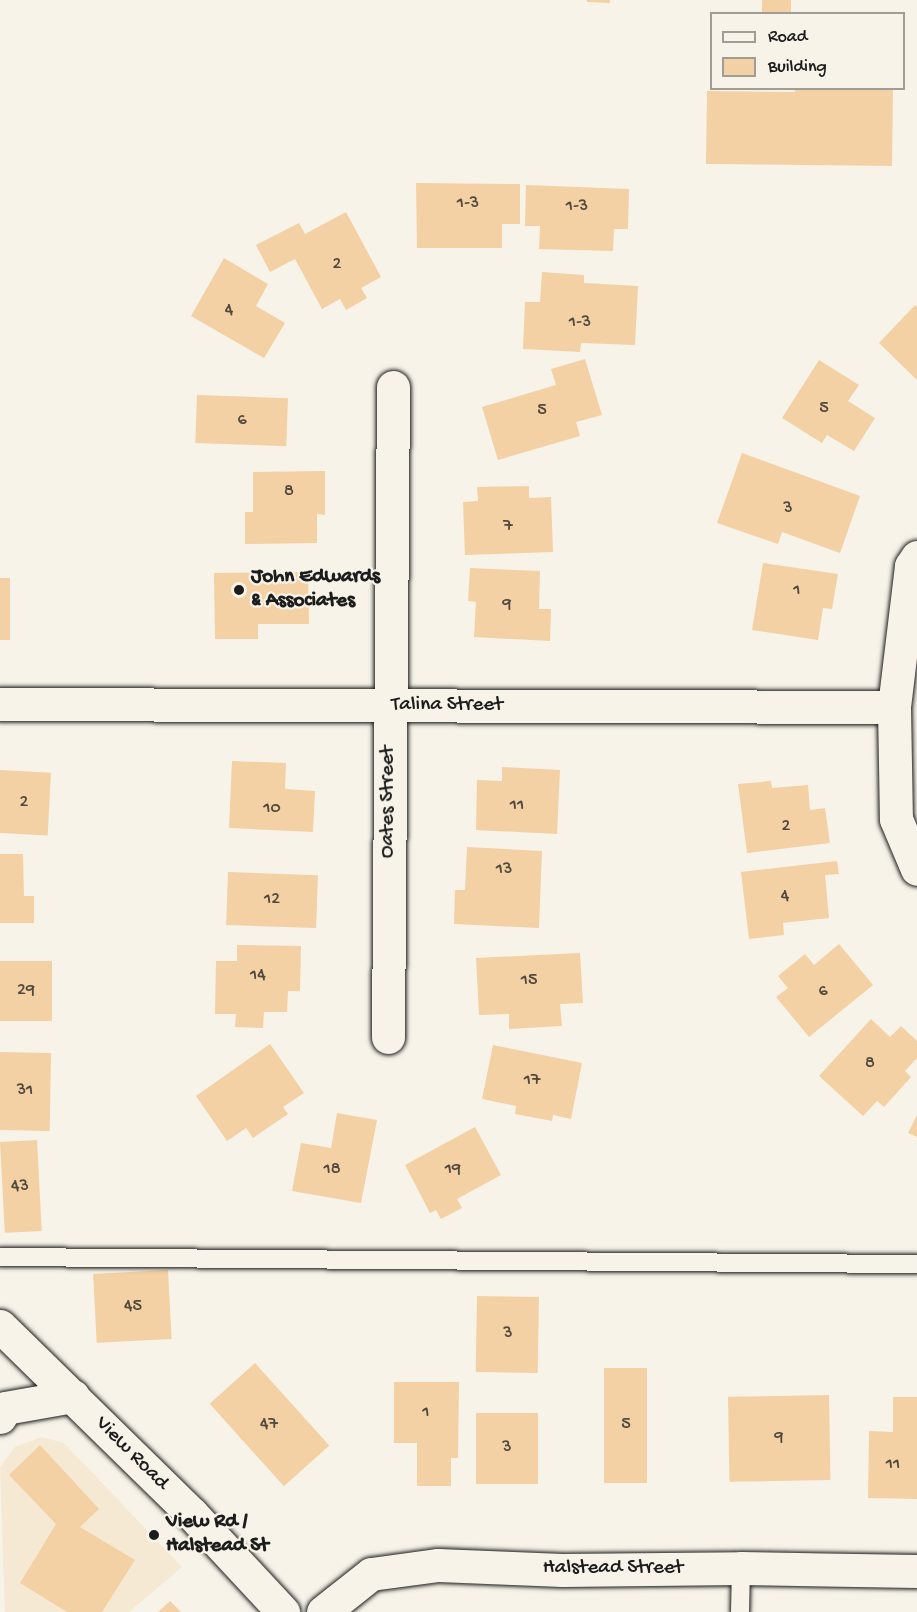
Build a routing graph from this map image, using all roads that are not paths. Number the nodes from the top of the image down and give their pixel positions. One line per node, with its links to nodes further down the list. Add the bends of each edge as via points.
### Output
1 (393, 387): 4 (street, Oates Street)
2 (917, 557): 5 (street, via 911,566)
3 (0, 704): 4 (street, Talina Street)
4 (389, 706): 5 (street, Talina Street); 7 (street, Oates Street)
5 (894, 707): 6 (street, via 896,819)
6 (917, 869)
7 (388, 1037)
8 (0, 1257): 9 (lane)
9 (917, 1264)
10 (0, 1326): 11 (street, View Road)
11 (73, 1396): 12 (street, via 5,1408); 15 (street, View Road, via 192,1514)
12 (0, 1417)
13 (741, 1568): 14 (street, Halstead Street); 16 (street, Halstead Street, via 561,1570 438,1565 371,1574); 17 (lane)
14 (917, 1571)
15 (283, 1612)
16 (323, 1612)
17 (740, 1612)

